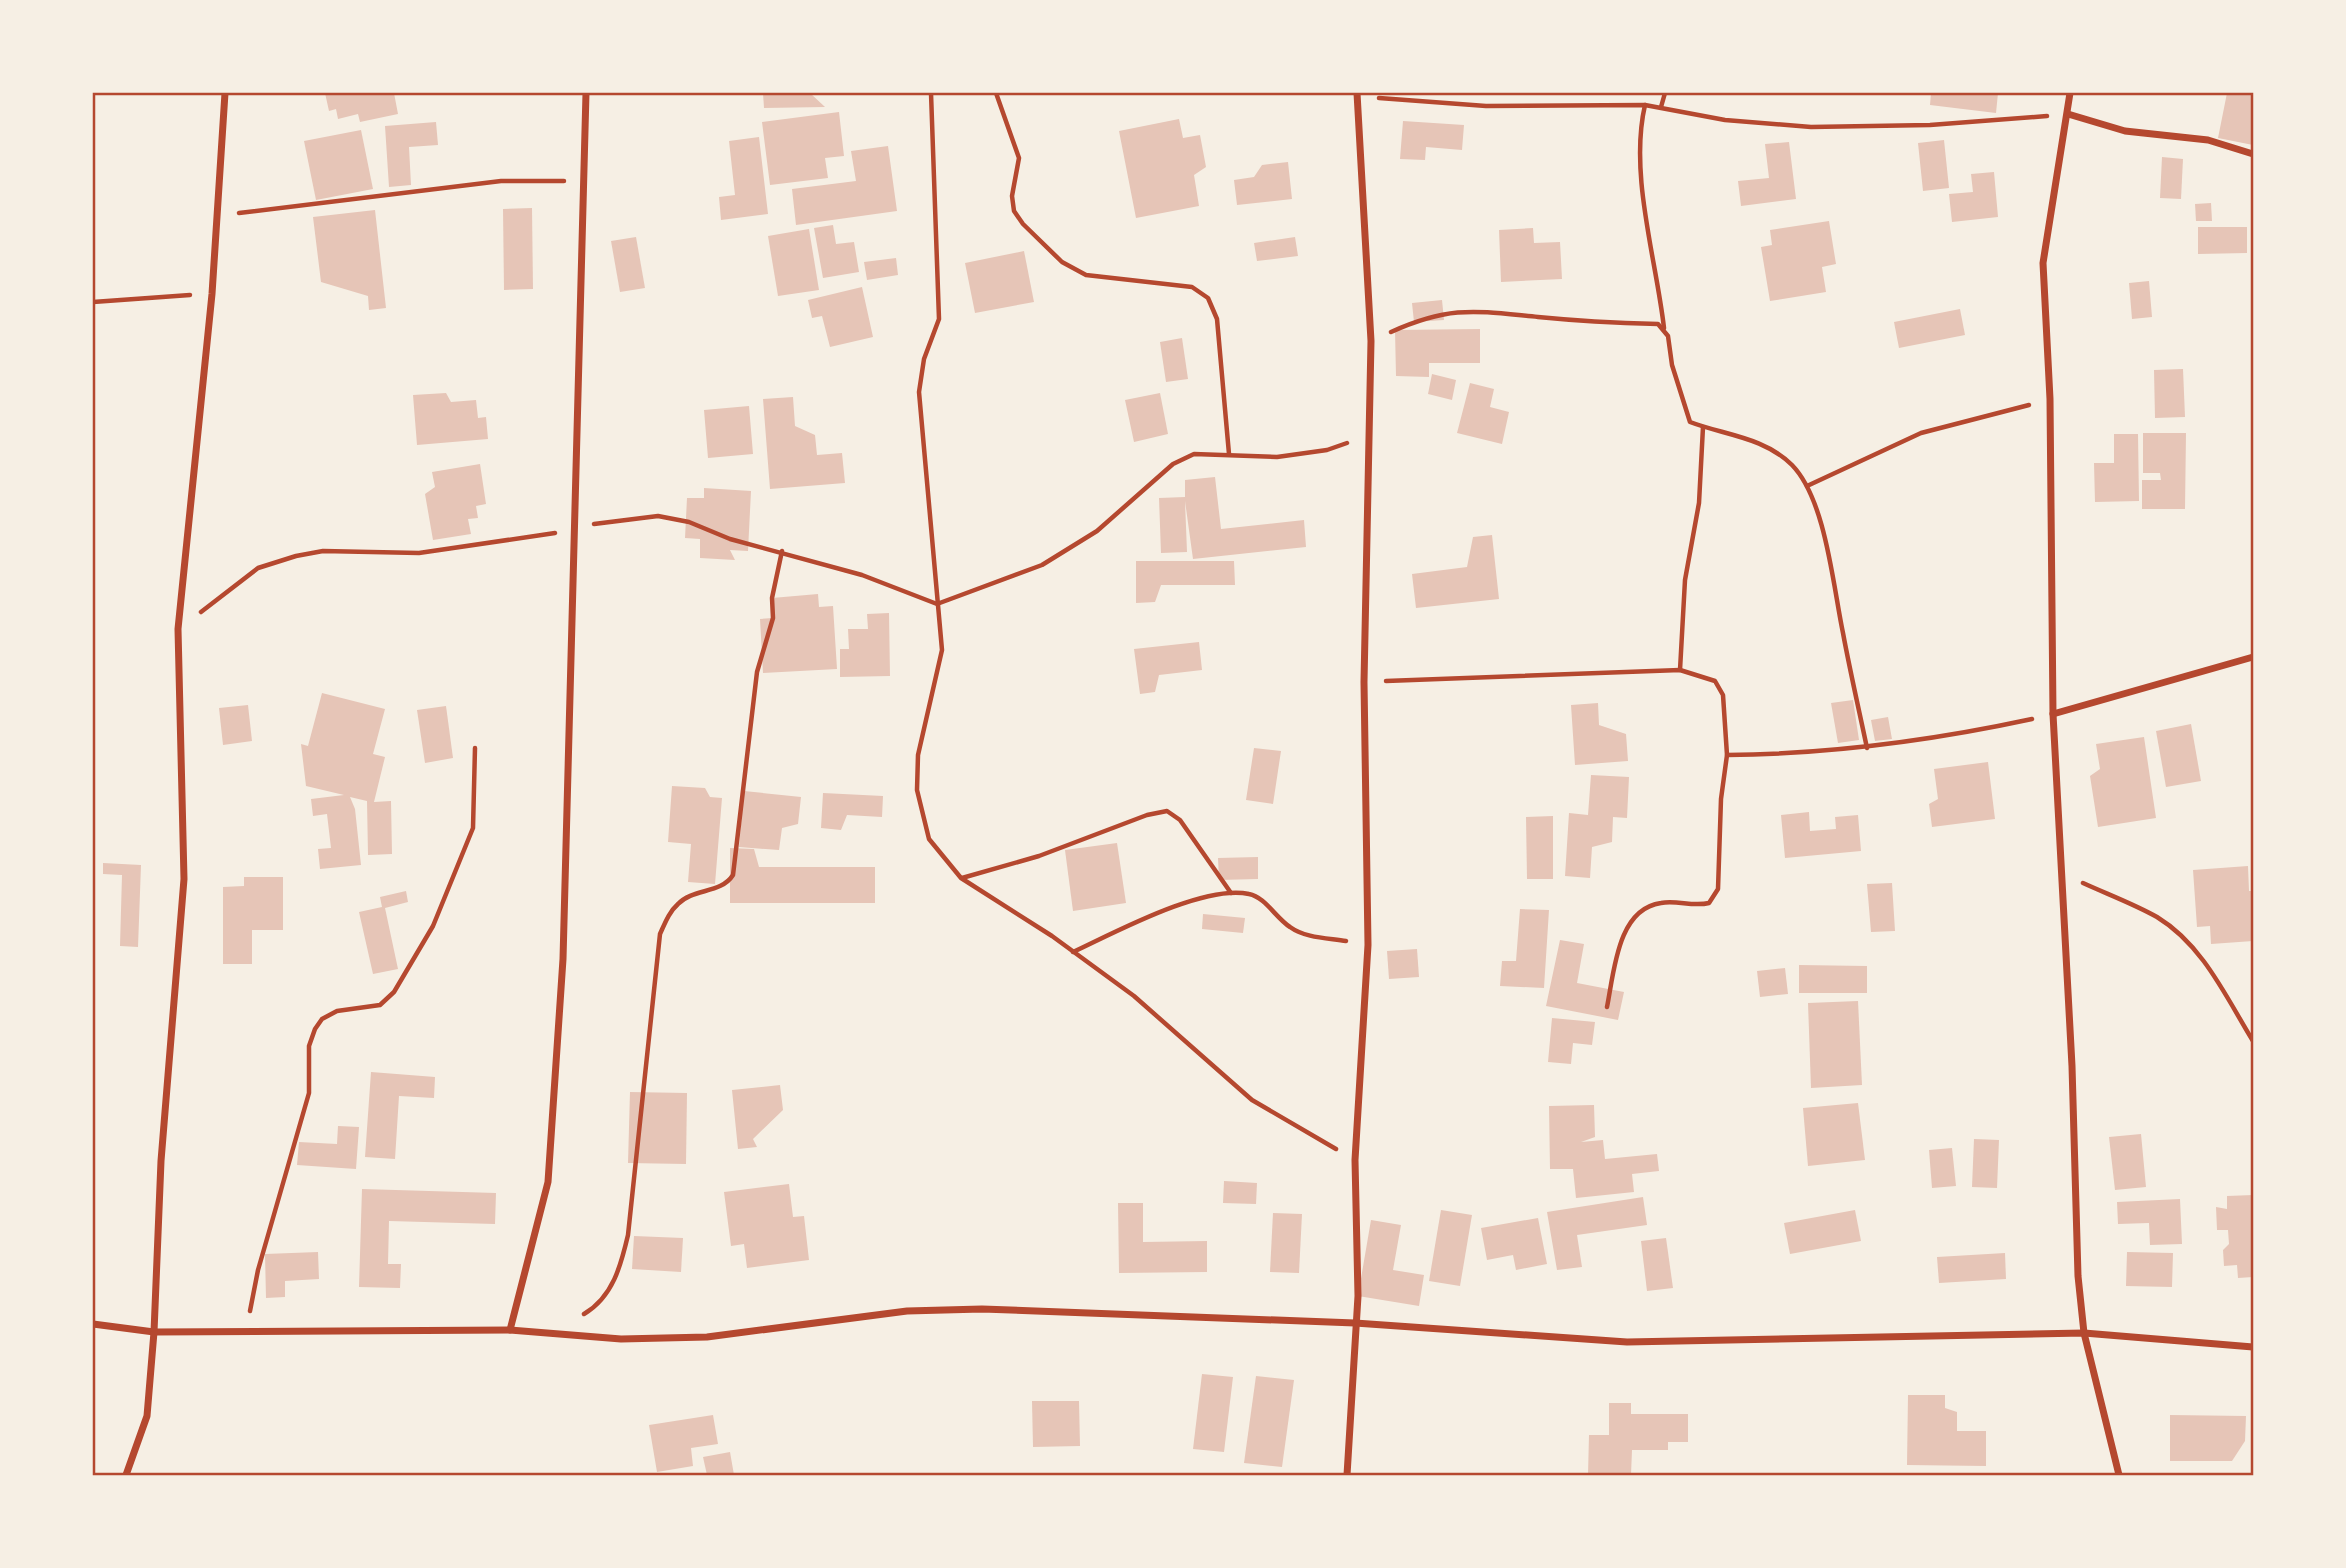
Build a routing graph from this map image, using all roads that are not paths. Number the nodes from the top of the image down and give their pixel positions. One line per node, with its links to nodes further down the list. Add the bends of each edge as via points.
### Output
1 (225, 93): 12 (street, via 212,294 178,629 184,879 161,1161)
2 (586, 93): 11 (street, via 563,959 548,1182)
3 (2070, 93): 5 (street)
4 (1357, 95): 9 (street, via 1371,341 1364,682 1368,944 1354,1160)
5 (2068, 114): 6 (street, via 2126,131 2208,140); 8 (street, via 2043,263 2050,399)
6 (2253, 154)
7 (2253, 657): 8 (street)
8 (2053, 714): 13 (street)
9 (1355, 1323): 11 (street, via 982,1309 907,1311 707,1337 621,1339); 13 (street, via 1627,1342); 16 (street)
10 (93, 1324): 12 (street)
11 (510, 1330): 12 (street)
12 (153, 1332): 15 (street, via 147,1416)
13 (2084, 1333): 14 (street); 17 (street)
14 (2253, 1347)
15 (126, 1475)
16 (1346, 1475)
17 (2119, 1475)

